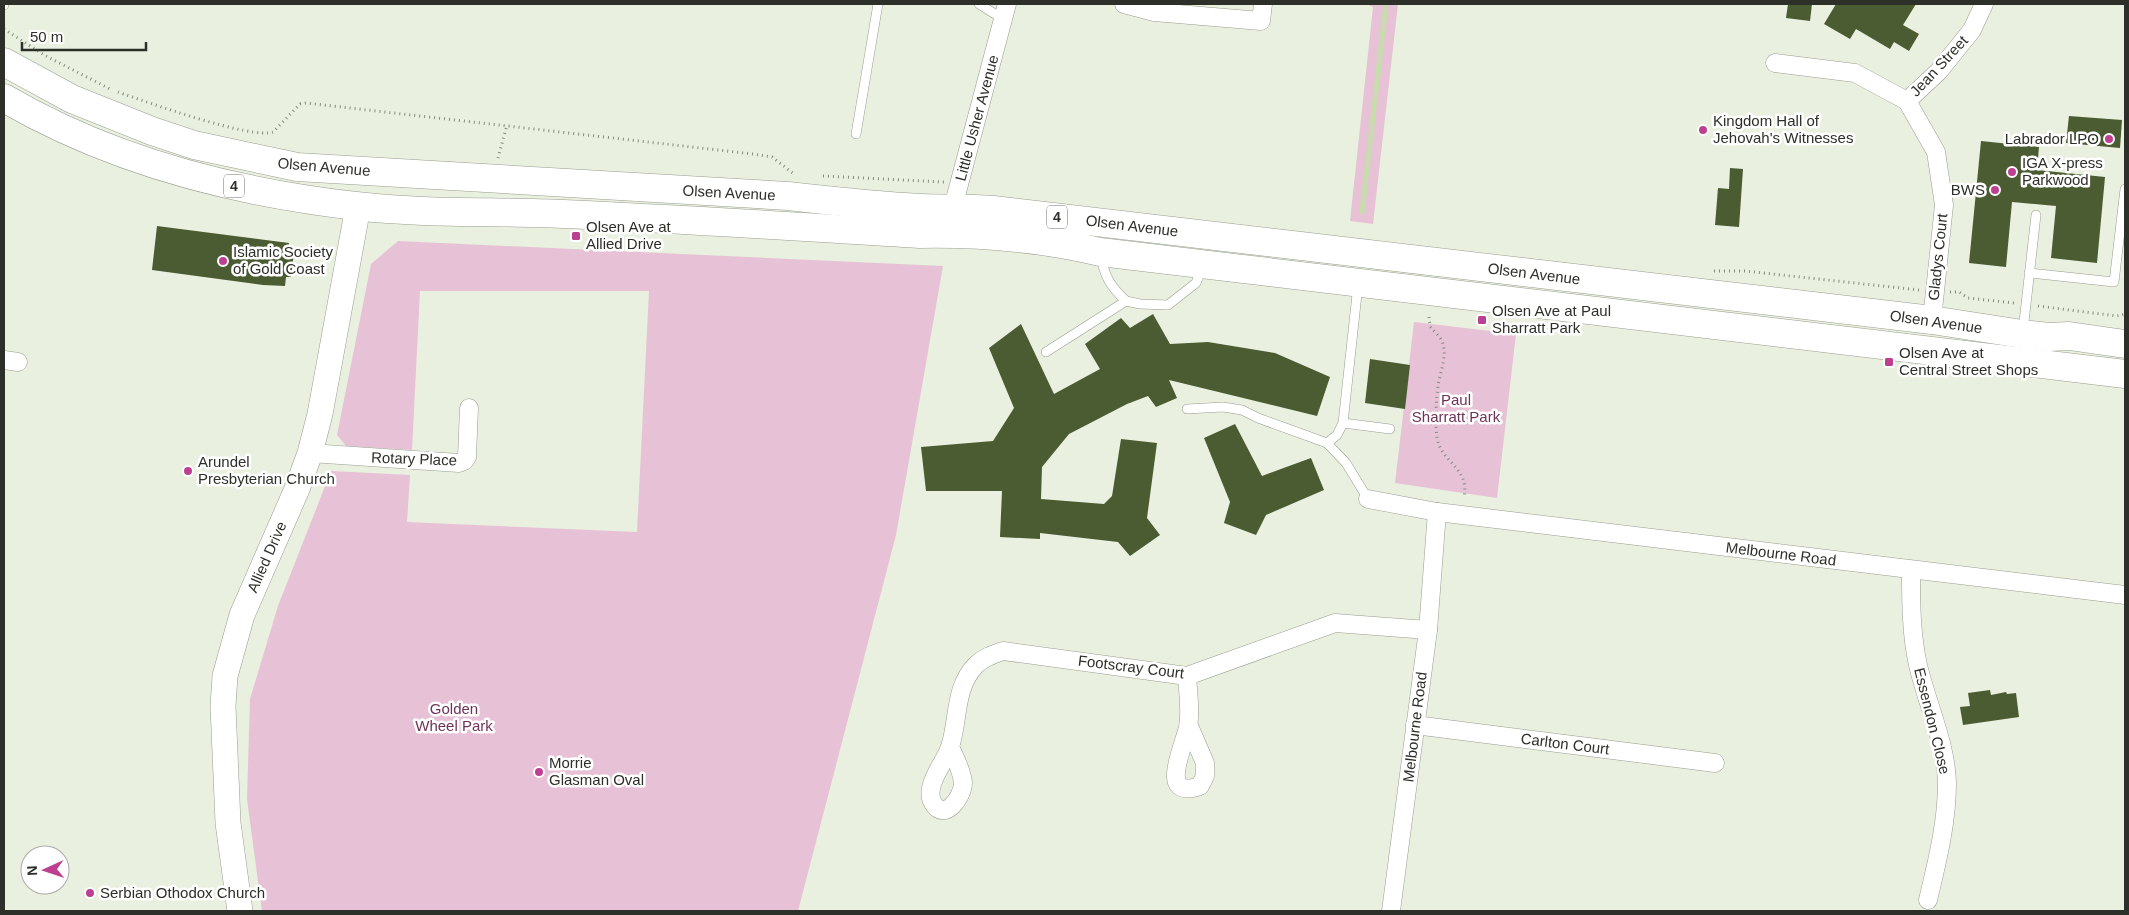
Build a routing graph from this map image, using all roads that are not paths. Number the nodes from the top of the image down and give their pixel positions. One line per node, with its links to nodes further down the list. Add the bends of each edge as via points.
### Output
1 (878, 4): 11 (lane)
2 (979, 4): 6 (lane)
3 (1124, 4): 4 (street, via 1154,12 1261,21)
4 (1263, 4)
5 (1984, 4): 10 (street, Jean Street, via 1972,30 1939,71)
6 (1005, 12): 15 (street, Little Usher Avenue)
7 (4, 62): 15 (main road, Olsen Avenue / 4, via 72,99 152,131 203,147 297,167 788,196 923,208)
8 (1776, 63): 10 (street, via 1855,73)
9 (4, 98): 13 (main road, Olsen Avenue / 4, via 81,138 187,176 265,193)
10 (1906, 101): 21 (street, Gladys Court, via 1936,152 1944,205)
11 (856, 134)
12 (2125, 189): 18 (lane, via 2114,282)
13 (358, 206): 15 (main road, Olsen Avenue / 4, via 920,234); 31 (street, Allied Drive, via 320,414)
14 (2036, 215): 18 (lane)
15 (952, 220): 16 (main road, Olsen Avenue / 4); 21 (main road, Olsen Avenue / 4, via 1091,221)
16 (1100, 252): 17 (main road, Olsen Avenue / 4); 20 (lane, via 1103,271 1113,289)
17 (1203, 264): 19 (main road, Olsen Avenue / 4); 20 (lane, via 1196,283 1168,305)
18 (2028, 273): 22 (lane)
19 (1359, 283): 25 (main road, Olsen Avenue / 4); 28 (lane)
20 (1126, 301): 24 (lane)
21 (1932, 320): 22 (main road, Olsen Avenue / 4)
22 (2022, 334): 23 (main road, Olsen Avenue / 4, via 2069,336)
23 (2125, 344)
24 (1046, 352)
25 (2125, 374)
26 (470, 408): 31 (street, Rotary Place, via 464,461)
27 (1187, 408): 30 (lane, via 1242,410)
28 (1343, 423): 29 (lane); 30 (lane, via 1338,435)
29 (1390, 429)
30 (1327, 443): 32 (lane, via 1346,463)
31 (310, 452): 43 (street, Allied Drive, via 242,615 225,676 223,706 228,823)
32 (1368, 499): 33 (street, Melbourne Road)
33 (1437, 512): 34 (street, Melbourne Road); 36 (street, Melbourne Road)
34 (1911, 570): 35 (street, Melbourne Road); 42 (street, Essendon Close, via 1918,665 1939,738 1947,782 1940,850)
35 (2125, 594)
36 (1428, 630): 37 (street, Footscray Court, via 1335,623); 38 (street, Melbourne Road)
37 (1187, 676): 39 (street); 40 (street, Footscray Court, via 1003,651 977,664 961,688)
38 (1415, 725): 41 (street, Carlton Court); 44 (street, Melbourne Road)
39 (1189, 726)
40 (950, 747)
41 (1715, 763)
42 (1928, 900)
43 (240, 911)
44 (1391, 911)

